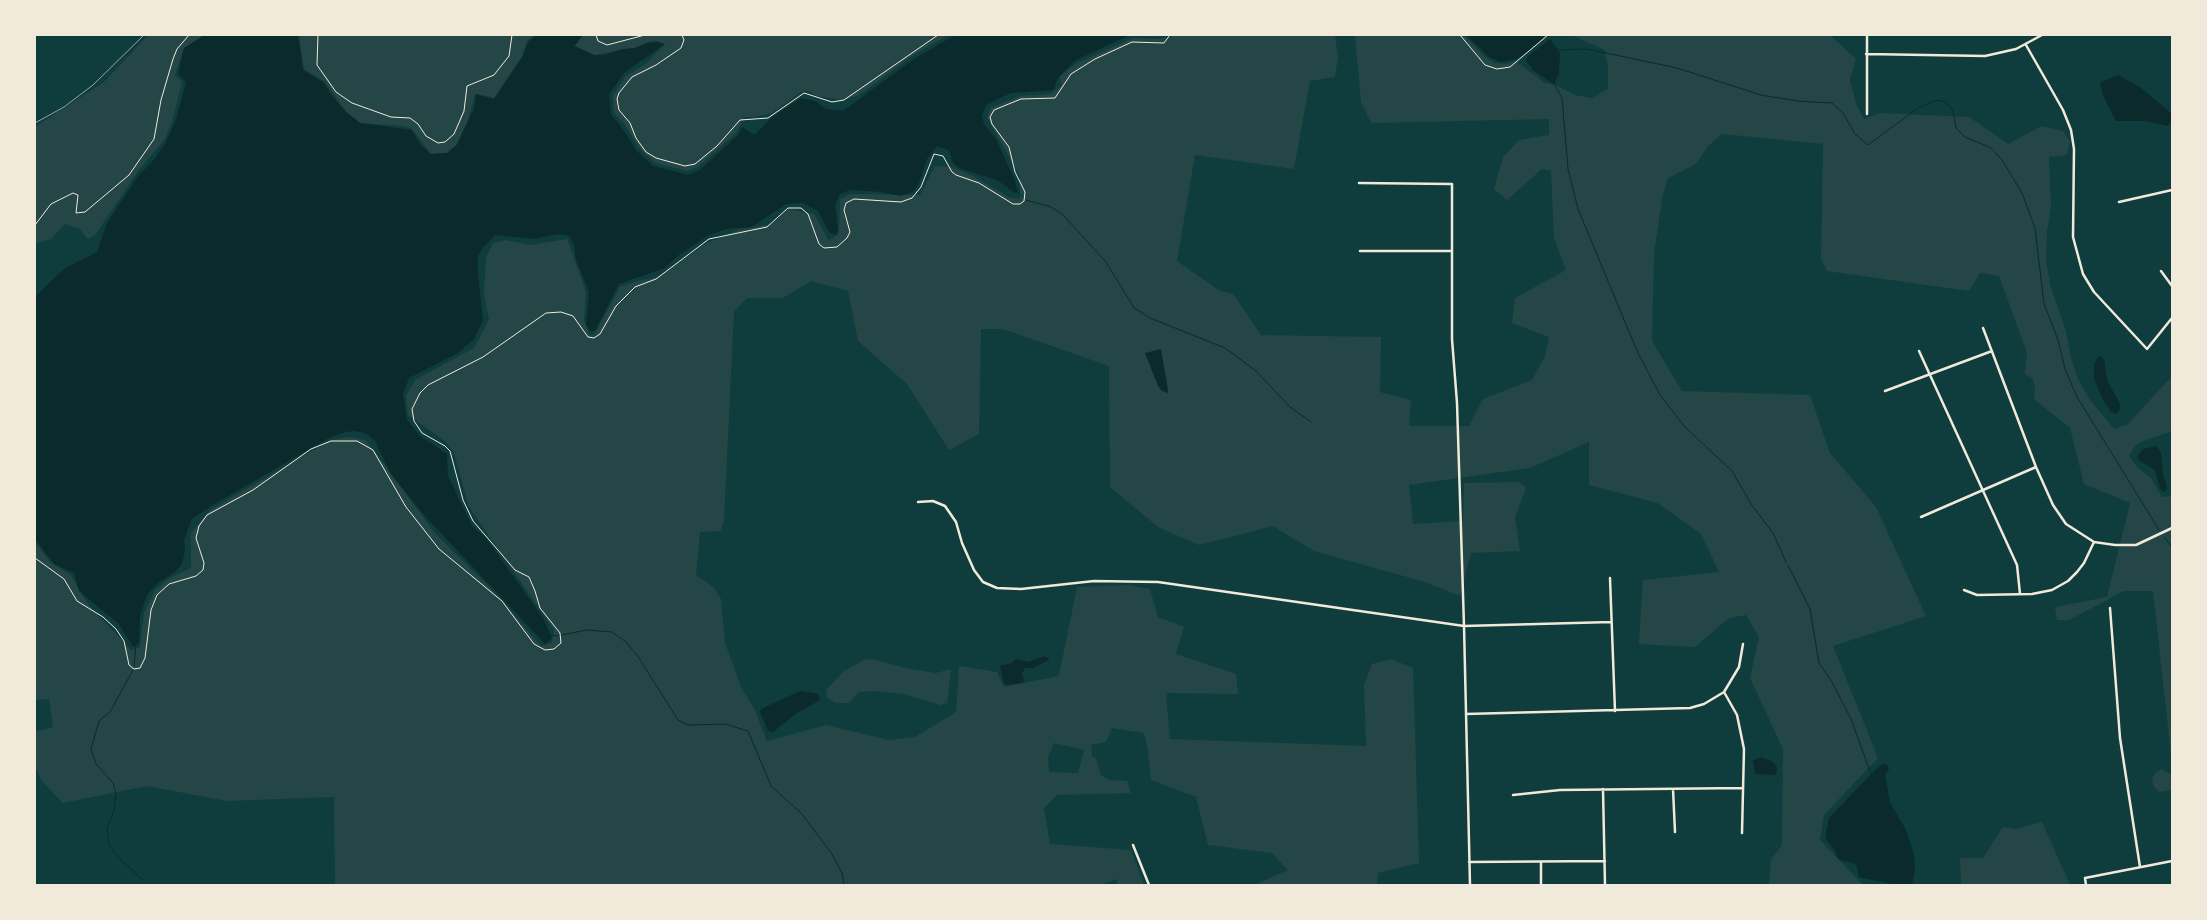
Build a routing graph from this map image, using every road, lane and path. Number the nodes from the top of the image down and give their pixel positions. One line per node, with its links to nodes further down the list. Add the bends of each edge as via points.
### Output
1 (189, 35): 19 (path, via 173,59 154,139 129,175 85,212 76,213 78,195 74,193 51,204)
2 (318, 35): 3 (path, via 317,65 336,92 352,103 391,117 410,118 430,140 442,143 454,134 462,119 467,86 494,75 509,56)
3 (512, 35)
4 (596, 35): 5 (path, via 598,41 607,45)
5 (645, 35)
6 (682, 35): 7 (path, via 682,48 632,77 618,93 617,99 619,110 646,152 685,166 695,164 717,146 740,120 768,118 804,93 832,102 844,100)
7 (938, 35)
8 (1170, 35): 36 (path, via 1164,43 1132,42 1094,59 1071,74 1055,98 1022,98 994,110 990,117 992,124 1009,147 1015,172 1025,192 1024,201 1020,204 1013,204 979,183 956,175 943,156 934,154 921,187 912,198 900,202 854,198 846,203 844,210 850,232 837,248 824,248 819,244 808,214 801,208 788,208 758,230 709,239 660,276 635,287 616,306 600,334 594,338 588,337 573,316 561,312 546,313 483,357 428,385 420,393 412,409 417,427 450,451 470,516 515,570 529,577 540,608 560,633 558,648 550,651 540,649 502,602 439,549 406,507 373,450 357,441 331,441 312,449 253,490 207,515 196,533 203,570 196,576 169,584 157,595 151,610 145,658 140,668 134,669 129,665 124,641 116,629 77,601 64,579)
9 (1460, 35): 10 (path, via 1485,65 1497,70 1510,67)
10 (1548, 35)
11 (1867, 35): 14 (street)
12 (2042, 35): 13 (street)
13 (2026, 45): 14 (street, via 2006,53 1985,56); 24 (street, via 2071,130 2074,149 2073,237 2079,264 2094,292 2147,349)
14 (1866, 54): 15 (street)
15 (1867, 114)
16 (1359, 183): 21 (street, via 1452,184)
17 (2172, 190): 18 (street)
18 (2119, 202)
19 (35, 225)
20 (1360, 251): 21 (street)
21 (1452, 251): 42 (street, via 1452,339)
22 (2161, 271): 23 (street)
23 (2172, 286)
24 (2172, 318)
25 (1983, 328): 26 (street)
26 (1992, 350): 28 (street); 30 (street)
27 (1919, 351): 28 (street)
28 (1928, 374): 29 (street); 31 (street)
29 (1885, 391)
30 (2036, 467): 31 (street); 35 (street, via 2059,515 2076,532)
31 (1983, 490): 33 (street); 39 (street, via 2017,565)
32 (918, 502): 42 (street, via 933,501 945,506 956,522 974,570 983,582 997,588 1022,589 1094,581 1158,582)
33 (1920, 518)
34 (2172, 528): 35 (street, via 2136,545)
35 (2094, 542): 39 (street, via 2084,563 2068,580 2042,593)
36 (35, 558)
37 (1610, 578): 41 (street)
38 (1964, 590): 39 (street, via 1977,595)
39 (2020, 594)
40 (2110, 608): 58 (street, via 2120,738)
41 (1611, 622): 42 (street); 45 (street)
42 (1464, 626): 46 (street)
43 (1744, 644): 44 (street, via 1738,667)
44 (1724, 692): 45 (street, via 1690,708); 48 (street, via 1740,722 1744,749)
45 (1615, 711): 46 (street)
46 (1466, 714): 56 (street)
47 (1673, 788): 48 (street); 49 (street); 51 (street)
48 (1743, 788): 52 (street)
49 (1604, 789): 50 (street); 54 (street)
50 (1512, 794)
51 (1675, 832)
52 (1742, 833)
53 (1133, 845): 59 (street)
54 (1605, 861): 57 (street); 62 (street)
55 (2172, 861): 58 (street)
56 (1469, 862): 57 (street); 60 (street)
57 (1541, 862): 61 (street)
58 (2140, 867): 63 (street, via 2085,878)
59 (1148, 885)
60 (1470, 885)
61 (1541, 885)
62 (1605, 885)
63 (2086, 885)

